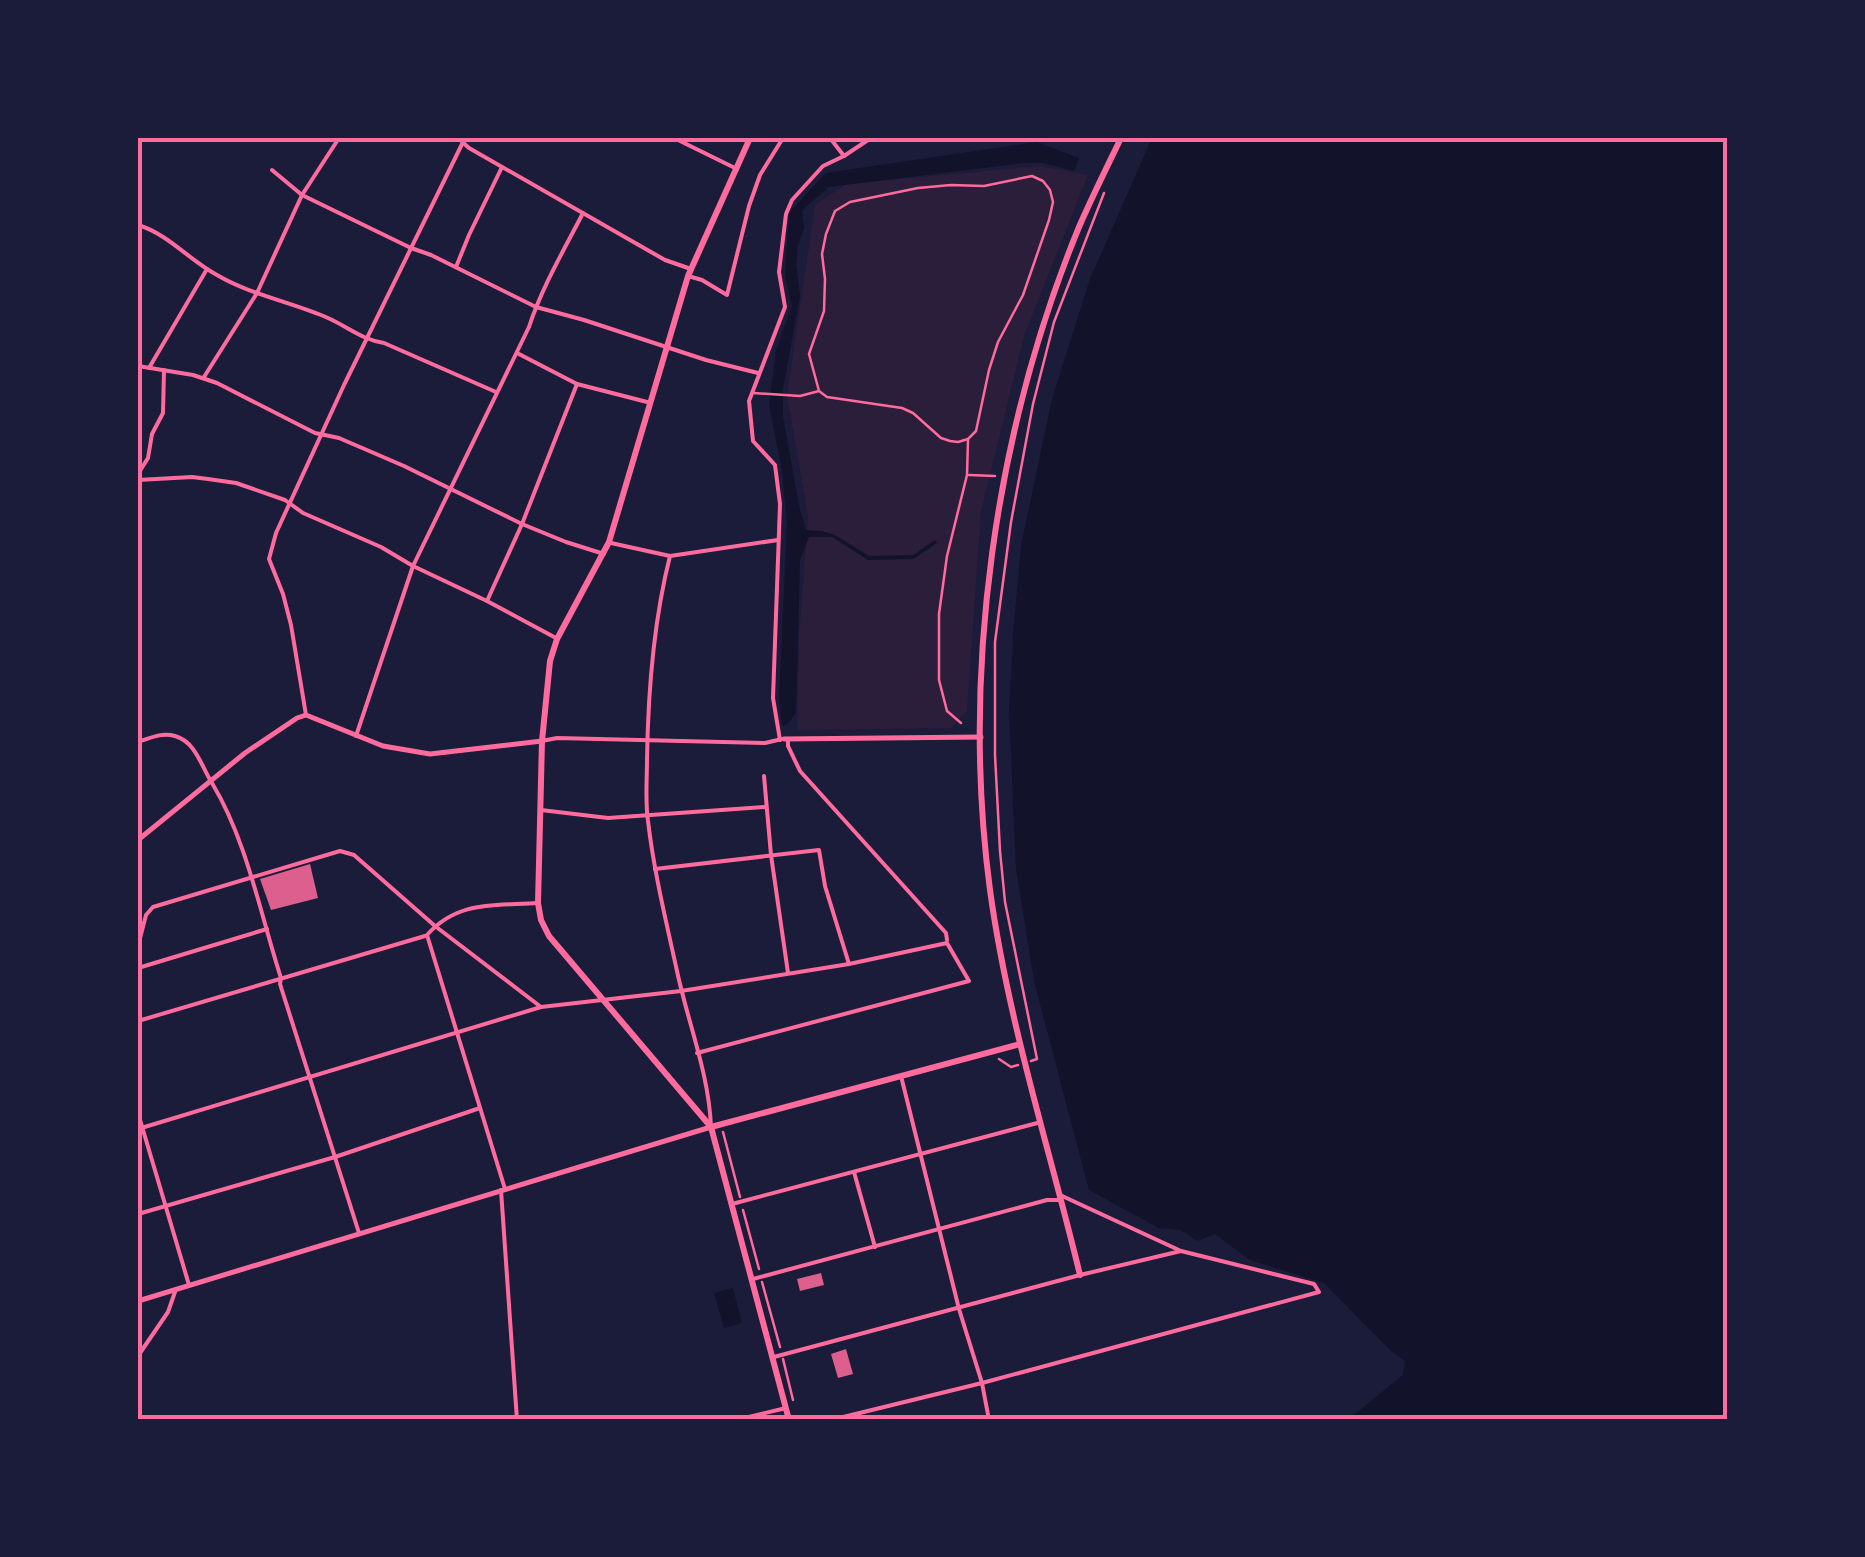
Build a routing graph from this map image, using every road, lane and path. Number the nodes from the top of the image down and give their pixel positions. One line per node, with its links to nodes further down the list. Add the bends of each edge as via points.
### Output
1 (338, 138): 14 (street)
2 (674, 138): 11 (street)
3 (750, 138): 11 (main road)
4 (783, 138): 20 (street, via 760,175 727,295)
5 (830, 138): 9 (street)
6 (871, 138): 9 (street)
7 (1120, 138): 54 (main road, via 1079,228 1024,397 997,518)
8 (461, 139): 10 (street); 17 (street)
9 (844, 156): 29 (street, via 823,166 786,214 779,272 784,307)
10 (502, 167): 15 (street); 18 (street)
11 (736, 168): 20 (main road)
12 (272, 170): 14 (street)
13 (1106, 188): 86 (path, via 1054,322 1033,404 995,642 1005,902 1037,1059)
14 (302, 195): 17 (street); 21 (street)
15 (584, 213): 20 (street); 22 (street)
16 (138, 224): 19 (street)
17 (411, 248): 18 (street); 23 (street)
18 (456, 269): 22 (street)
19 (207, 270): 21 (street); 27 (street)
20 (689, 272): 24 (main road)
21 (257, 293): 23 (street, via 326,317); 30 (street)
22 (536, 307): 24 (street); 25 (street)
23 (366, 340): 33 (street); 36 (street)
24 (666, 347): 29 (street); 35 (main road)
25 (517, 353): 31 (street); 33 (street)
26 (138, 366): 27 (street)
27 (149, 368): 28 (street)
28 (164, 370): 30 (street); 40 (street, via 162,414)
29 (758, 373): 34 (street)
30 (203, 378): 36 (street)
31 (577, 384): 35 (street); 43 (street)
32 (819, 391): 34 (street); 37 (street, via 827,398 902,408 941,438); 37 (street, via 809,354 824,311 822,254 835,211 918,188 1032,176 1050,190 1049,220 998,342)
33 (496, 392): 41 (street)
34 (751, 393): 44 (street, via 754,441 775,466)
35 (651, 403): 45 (main road)
36 (321, 434): 41 (street); 42 (street)
37 (968, 439): 38 (street)
38 (967, 475): 39 (street); 52 (street, via 939,614 939,680 947,711)
39 (995, 476)
40 (138, 477): 42 (street, via 236,483)
41 (450, 490): 43 (street); 48 (street)
42 (288, 504): 48 (street); 51 (street, via 269,559 291,625)
43 (522, 524): 46 (street); 49 (street)
44 (778, 540): 47 (street); 55 (street, via 773,698)
45 (609, 542): 46 (main road); 47 (street)
46 (604, 554): 50 (main road)
47 (670, 556): 56 (street, via 654,632)
48 (412, 566): 49 (street); 53 (street)
49 (487, 600): 50 (street)
50 (557, 638): 57 (main road)
51 (306, 714): 53 (street); 60 (street)
52 (961, 723)
53 (356, 736): 57 (street, via 430,754)
54 (981, 737): 55 (street); 83 (main road, via 990,890)
55 (784, 739): 56 (street); 72 (street, via 800,771 946,933)
56 (648, 740): 57 (street); 63 (street)
57 (542, 741): 62 (main road)
58 (138, 742): 60 (street, via 177,736 201,760)
59 (764, 776): 61 (street)
60 (211, 782): 64 (street); 67 (street)
61 (766, 807): 63 (street); 65 (street)
62 (540, 810): 63 (street); 68 (main road)
63 (647, 816): 66 (street)
64 (138, 840)
65 (770, 856): 66 (street); 74 (street, via 819,850); 76 (street)
66 (655, 869): 78 (street)
67 (251, 878): 69 (street, via 340,850 354,854); 70 (street); 73 (street, via 153,907)
68 (538, 903): 69 (street, via 465,908); 79 (main road, via 549,936)
69 (435, 926): 71 (street); 80 (street)
70 (267, 929): 75 (street); 77 (street)
71 (427, 935): 77 (street); 82 (street)
72 (947, 943): 74 (street); 84 (street, via 969,981)
73 (138, 946)
74 (850, 964): 76 (street)
75 (138, 968)
76 (788, 974): 78 (street)
77 (281, 978): 81 (street); 87 (street)
78 (681, 991): 79 (street); 84 (street)
79 (602, 1000): 80 (street); 92 (main road)
80 (540, 1006): 82 (street)
81 (138, 1021)
82 (457, 1032): 87 (street); 89 (street)
83 (1020, 1044): 86 (main road); 88 (main road)
84 (697, 1053): 92 (street)
85 (997, 1058): 86 (path, via 1011,1068)
86 (1025, 1063): 91 (main road)
87 (310, 1076): 93 (street); 96 (street)
88 (902, 1076): 92 (main road); 95 (street)
89 (480, 1108): 96 (street); 98 (street)
90 (138, 1113): 93 (street)
91 (1041, 1122): 95 (street); 99 (main road)
92 (712, 1127): 98 (street); 100 (main road)
93 (140, 1128): 101 (street)
94 (722, 1131): 100 (path)
95 (922, 1154): 97 (street); 103 (street)
96 (335, 1157): 101 (street); 104 (street)
97 (854, 1172): 100 (street); 105 (street)
98 (503, 1190): 104 (street); 117 (street)
99 (1061, 1197): 103 (street); 106 (street); 107 (main road)
100 (737, 1203): 108 (main road); 108 (path)
101 (165, 1206): 102 (street); 109 (street)
102 (138, 1214)
103 (940, 1230): 105 (street); 112 (street)
104 (359, 1234): 109 (street)
105 (875, 1247): 108 (street)
106 (1182, 1251): 107 (street); 115 (street, via 1314,1284 1319,1292)
107 (1080, 1275): 112 (street)
108 (757, 1279): 113 (main road); 113 (path)
109 (189, 1285): 110 (street)
110 (176, 1289): 111 (street); 114 (street)
111 (138, 1301)
112 (959, 1308): 113 (street); 115 (street)
113 (778, 1355): 116 (main road); 116 (path)
114 (138, 1356)
115 (982, 1383): 120 (street); 121 (street)
116 (790, 1406): 118 (street); 119 (main road)
117 (517, 1420)
118 (736, 1420)
119 (789, 1420)
120 (832, 1420)
121 (989, 1420)

